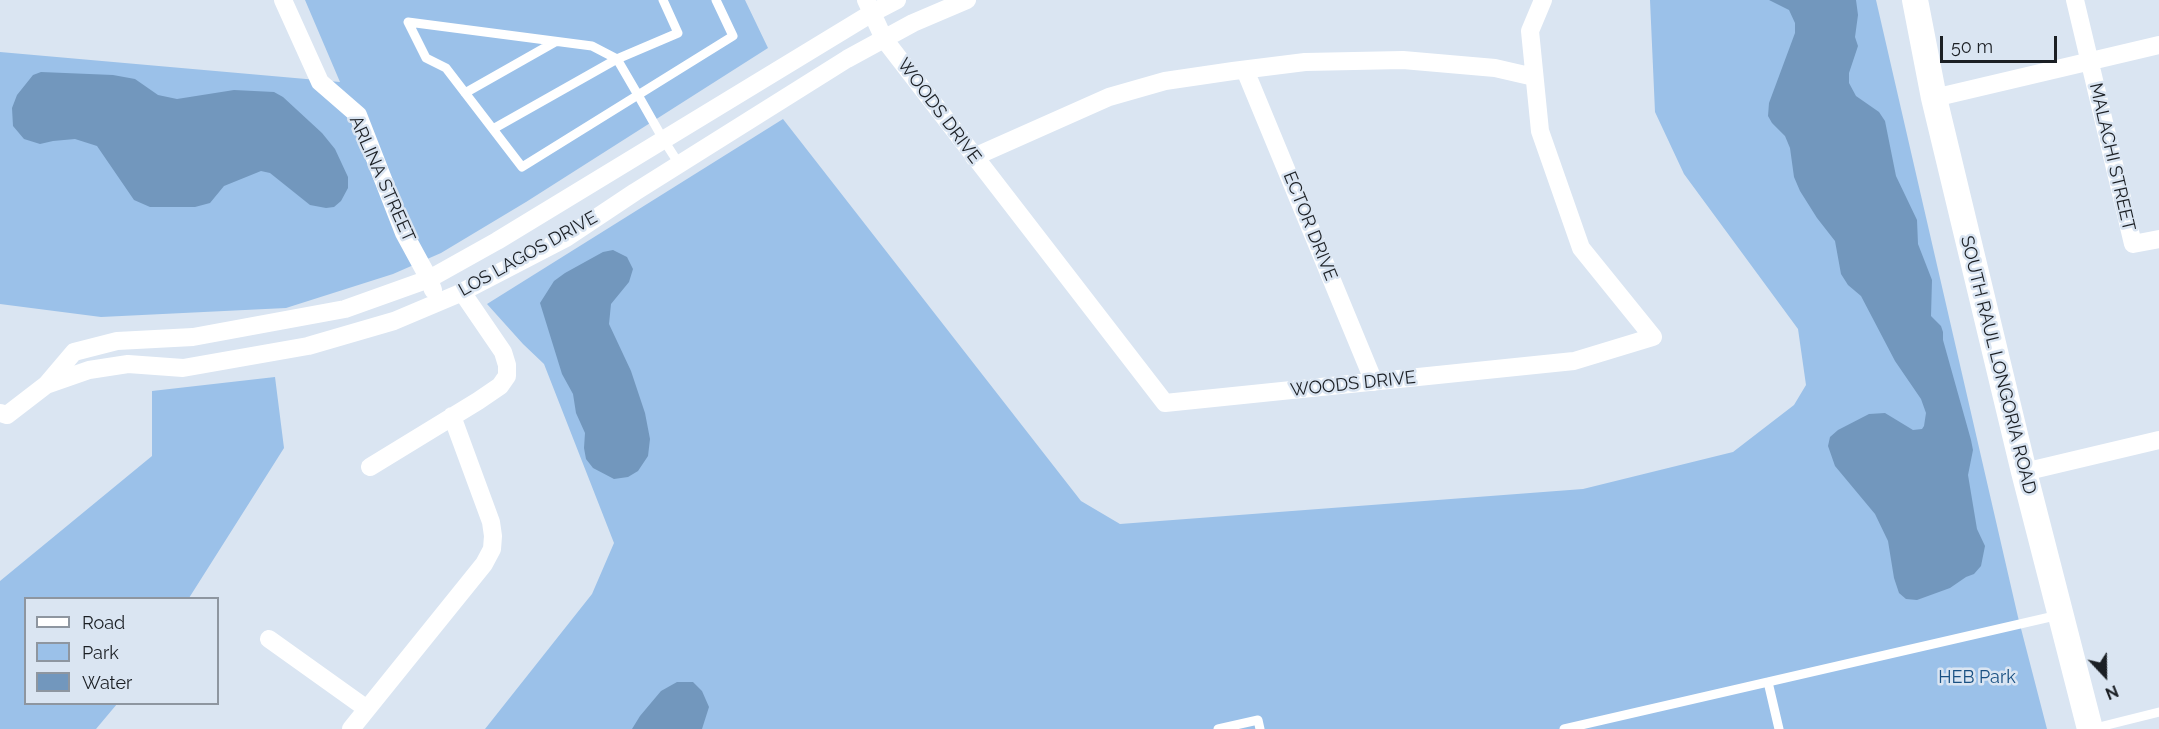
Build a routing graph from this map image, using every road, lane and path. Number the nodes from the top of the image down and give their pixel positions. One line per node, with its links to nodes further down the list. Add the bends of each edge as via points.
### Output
1 (282, 0): 25 (street, ARLINA STREET, via 320,82 358,115 404,233)
2 (663, 0): 13 (lane, via 678,33)
3 (716, 0): 18 (lane, via 733,36)
4 (897, 0): 9 (street, LOS LAGOS DRIVE)
5 (967, 0): 10 (street, LOS LAGOS DRIVE)
6 (1543, 0): 16 (street, WOODS DRIVE, via 1530,31)
7 (1915, 0): 19 (main road, SOUTH RAUL LONGORIA ROAD)
8 (2075, 0): 14 (street, MALACHI STREET)
9 (869, 6): 10 (street, WOODS DRIVE); 21 (street, LOS LAGOS DRIVE)
10 (884, 39): 22 (street, WOODS DRIVE); 23 (street, LOS LAGOS DRIVE)
11 (555, 42): 13 (lane, via 592,46); 17 (lane); 17 (lane, via 408,22 426,58 446,68)
12 (2159, 45): 14 (street)
13 (617, 59): 18 (lane); 20 (lane)
14 (2089, 61): 19 (street); 24 (street, MALACHI STREET, via 2133,244)
15 (1245, 70): 16 (street, via 1305,62 1403,60 1495,68); 22 (street, via 1165,81 1109,97); 28 (street, ECTOR DRIVE)
16 (1534, 77): 28 (street, WOODS DRIVE, via 1540,131 1581,248 1653,337 1574,361)
17 (465, 93): 20 (lane)
18 (638, 95): 20 (lane, via 522,167); 21 (lane)
19 (1934, 98): 34 (main road, SOUTH RAUL LONGORIA ROAD)
20 (493, 129)
21 (663, 139): 23 (lane); 25 (street, LOS LAGOS DRIVE)
22 (974, 157): 28 (street, WOODS DRIVE, via 1165,403)
23 (679, 164): 26 (street, LOS LAGOS DRIVE, via 566,238)
24 (2159, 239)
25 (429, 279): 27 (street, ARLINA STREET); 29 (street, LOS LAGOS DRIVE, via 345,309 193,337 117,341 74,352)
26 (462, 292): 27 (street, LOS LAGOS DRIVE); 31 (street, via 503,352 507,376 500,386)
27 (437, 303): 29 (street, LOS LAGOS DRIVE, via 393,321 308,346 183,368 128,364 89,370)
28 (1374, 382)
29 (45, 385): 30 (street, LOS LAGOS DRIVE)
30 (2, 416)
31 (453, 416): 33 (street); 38 (street, via 491,522 492,549)
32 (2159, 440): 34 (street)
33 (370, 467)
34 (2024, 472): 35 (main road, SOUTH RAUL LONGORIA ROAD)
35 (2061, 614): 37 (lane); 45 (main road, SOUTH RAUL LONGORIA ROAD)
36 (269, 639): 38 (street)
37 (1768, 682): 43 (lane); 44 (lane)
38 (367, 709): 40 (street)
39 (2159, 712): 45 (lane)
40 (351, 729)
41 (1218, 729): 42 (lane, via 1258,720)
42 (1260, 729)
43 (1564, 729)
44 (1779, 729)
45 (2090, 729)

